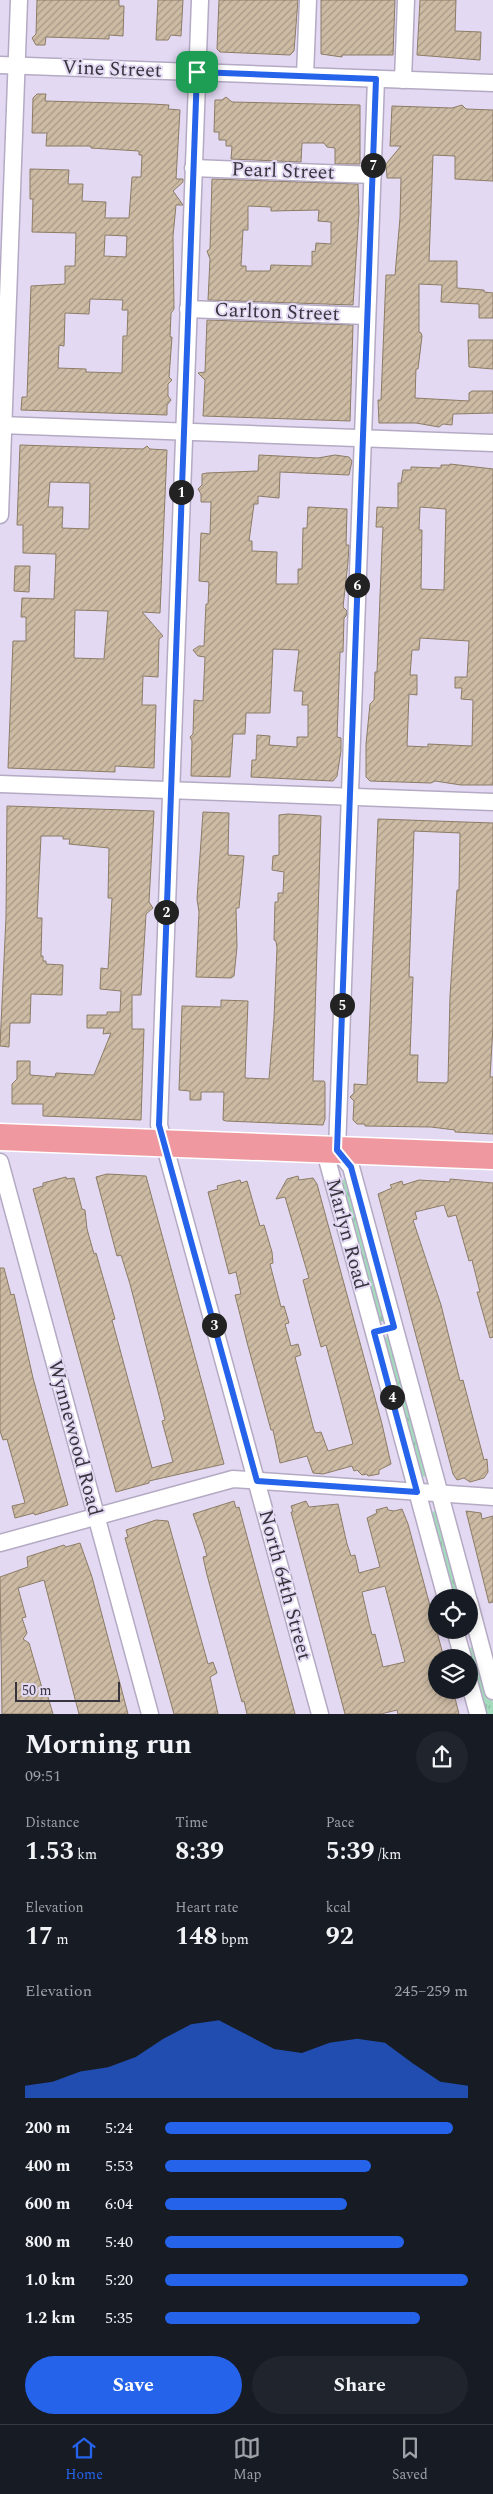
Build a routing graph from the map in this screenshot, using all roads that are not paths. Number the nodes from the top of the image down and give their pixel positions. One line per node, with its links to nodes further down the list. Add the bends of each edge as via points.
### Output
1 (19, 0): 6 (street)
2 (200, 0): 7 (street, North 64th Street)
3 (308, 0): 8 (street)
4 (406, 0): 10 (street)
5 (0, 65): 6 (street, Vine Street)
6 (17, 65): 7 (street, Vine Street); 16 (street)
7 (197, 72): 8 (street, Vine Street); 12 (street, North 64th Street)
8 (305, 76): 9 (street, Vine Street)
9 (376, 79): 10 (street, Vine Street); 13 (street)
10 (403, 80): 11 (street, Vine Street)
11 (493, 83)
12 (193, 168): 13 (street, Pearl Street); 14 (street, North 64th Street)
13 (373, 175): 15 (street)
14 (188, 309): 15 (street, Carlton Street); 17 (street, North 64th Street)
15 (367, 316): 18 (street)
16 (2, 425): 17 (street); 20 (street)
17 (183, 432): 18 (street); 22 (street, North 64th Street)
18 (363, 438): 19 (street); 23 (street)
19 (493, 443)
20 (0, 515)
21 (0, 784): 22 (street)
22 (170, 790): 23 (street); 26 (street, North 64th Street, via 159,1125)
23 (350, 796): 24 (street); 27 (street)
24 (493, 802)
25 (0, 1137): 26 (main road)
26 (165, 1144): 27 (main road); 32 (street, North 64th Street)
27 (337, 1150): 28 (main road); 30 (street, Marlyn Road, via 351,1167); 31 (street, Marlyn Road, via 328,1163)
28 (493, 1156)
29 (0, 1162): 36 (street, Wynnewood Road)
30 (394, 1327): 31 (street); 34 (street, Marlyn Road)
31 (374, 1332): 33 (street, Marlyn Road)
32 (257, 1481): 33 (street); 36 (street, via 233,1479); 46 (street, North 64th Street)
33 (417, 1492): 34 (street); 38 (street, Marlyn Road)
34 (440, 1493): 35 (street); 39 (street, Marlyn Road)
35 (493, 1497)
36 (96, 1517): 37 (street); 45 (street, Wynnewood Road)
37 (0, 1543)
38 (444, 1589)
39 (465, 1589)
40 (478, 1634): 41 (street, Marlyn Road)
41 (479, 1638): 42 (street); 43 (street, Marlyn Road)
42 (459, 1644)
43 (493, 1691)
44 (474, 1699): 47 (street)
45 (150, 1714)
46 (320, 1714)
47 (478, 1714)

